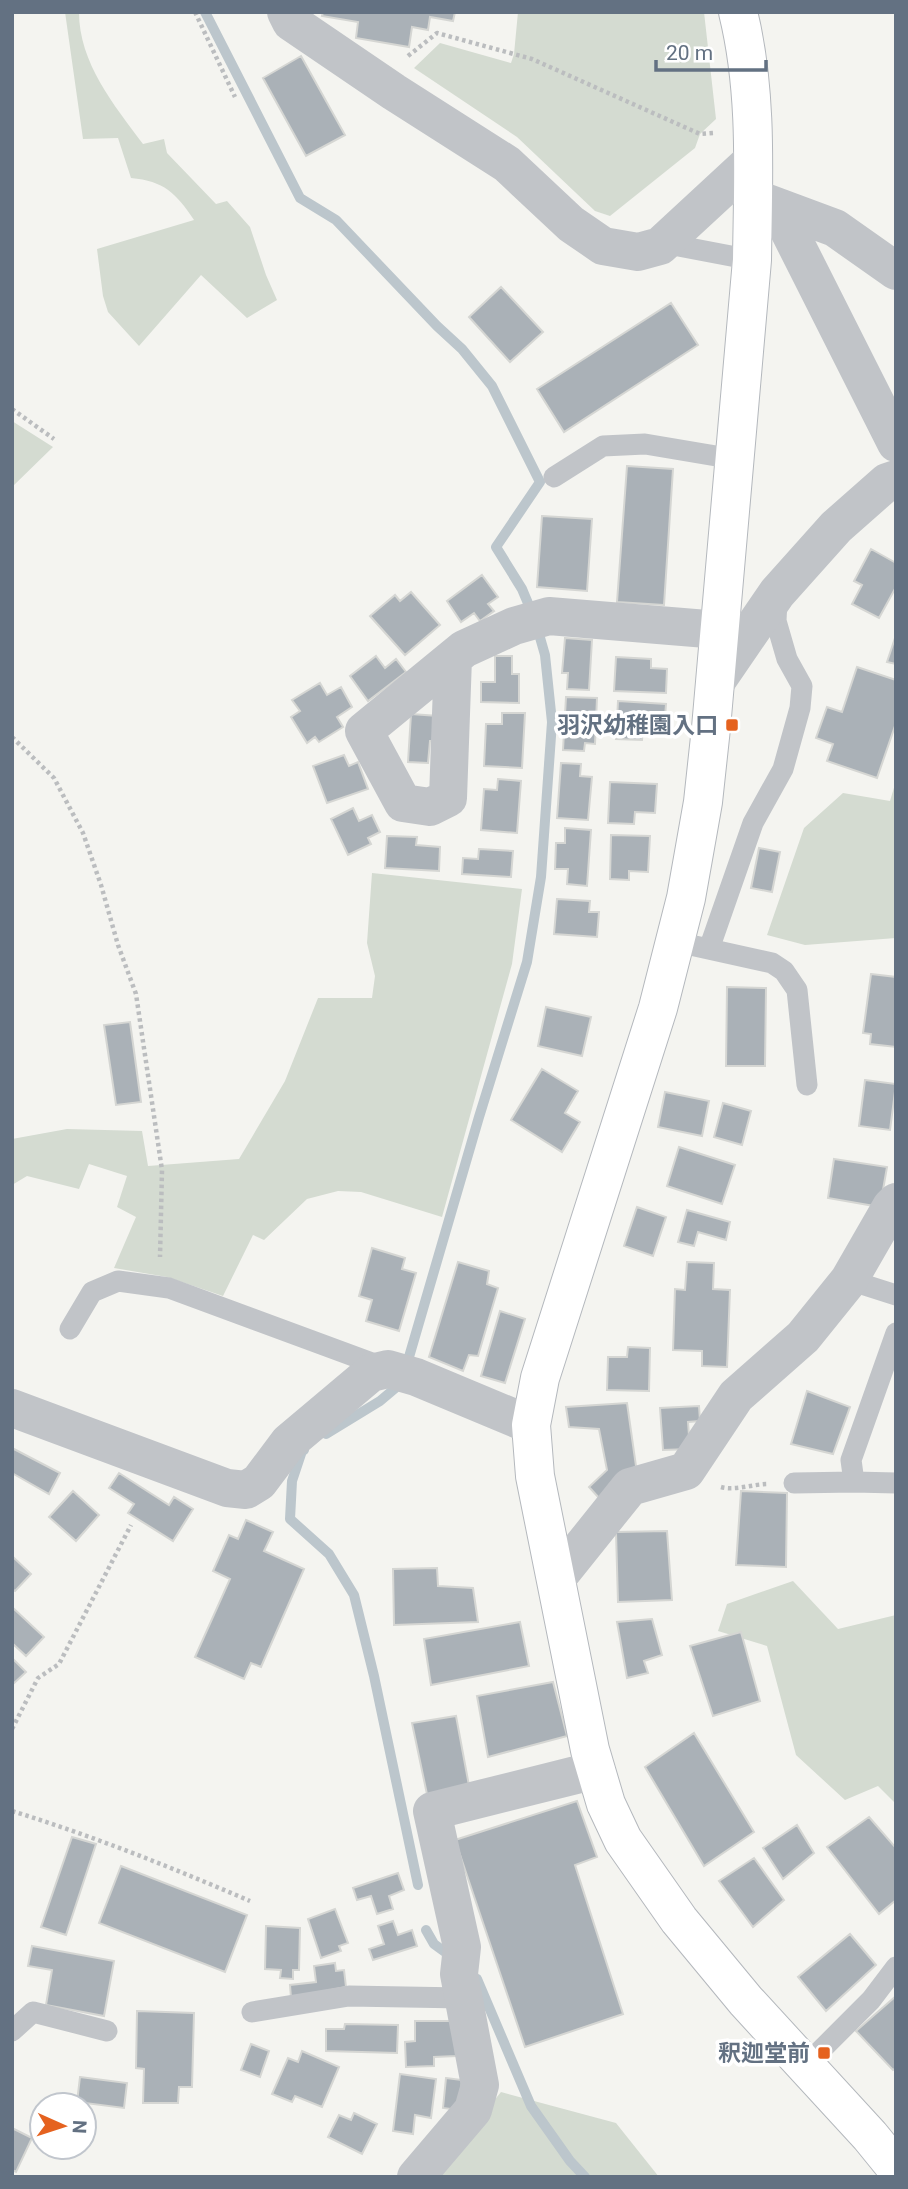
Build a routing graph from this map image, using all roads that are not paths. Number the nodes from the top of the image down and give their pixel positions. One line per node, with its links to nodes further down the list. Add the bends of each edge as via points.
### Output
1 (286, 12): 5 (street, via 291,22 507,164 571,224 603,246 638,252)
2 (738, 12): 3 (street, via 751,95)
3 (753, 160): 4 (street); 5 (street)
4 (765, 202): 6 (street); 7 (street, via 835,228); 8 (street)
5 (663, 243): 6 (lane)
6 (752, 260): 9 (street)
7 (896, 271)
8 (896, 443)
9 (734, 459): 10 (lane, via 645,444 603,446); 13 (street)
10 (554, 477)
11 (896, 479): 12 (street, via 836,527)
12 (777, 593): 15 (street); 16 (lane, via 776,621 787,659 802,686 800,708 783,769)
13 (719, 630): 14 (street, via 549,616 514,626); 15 (street)
14 (453, 658)
15 (715, 684): 16 (street, via 686,898)
16 (692, 945): 17 (lane, via 784,971 797,990); 25 (street, via 658,1008 540,1378)
17 (807, 1085)
18 (896, 1202): 19 (street)
19 (849, 1280): 20 (lane); 29 (street, via 803,1337 736,1396 686,1471 630,1487)
20 (896, 1295)
21 (70, 1329): 23 (lane, via 92,1292 118,1281 169,1288)
22 (896, 1334): 26 (lane, via 851,1460)
23 (387, 1369): 24 (street, via 372,1373 289,1442 259,1482 246,1490 227,1488); 25 (street)
24 (12, 1408)
25 (531, 1425): 29 (street, via 535,1476)
26 (854, 1482): 27 (lane); 28 (lane)
27 (794, 1483)
28 (896, 1483)
29 (557, 1578): 30 (street)
30 (596, 1770): 32 (street, via 432,1811 462,1947 459,1974); 36 (street, via 623,1840 651,1882 704,1951)
31 (896, 1967): 36 (lane, via 871,2000)
32 (463, 1997): 33 (lane, via 349,1996); 38 (street, via 480,2085 473,2110)
33 (252, 2012)
34 (12, 2031): 35 (lane, via 33,2012)
35 (107, 2031)
36 (805, 2066): 37 (street)
37 (896, 2168)
38 (416, 2177)

